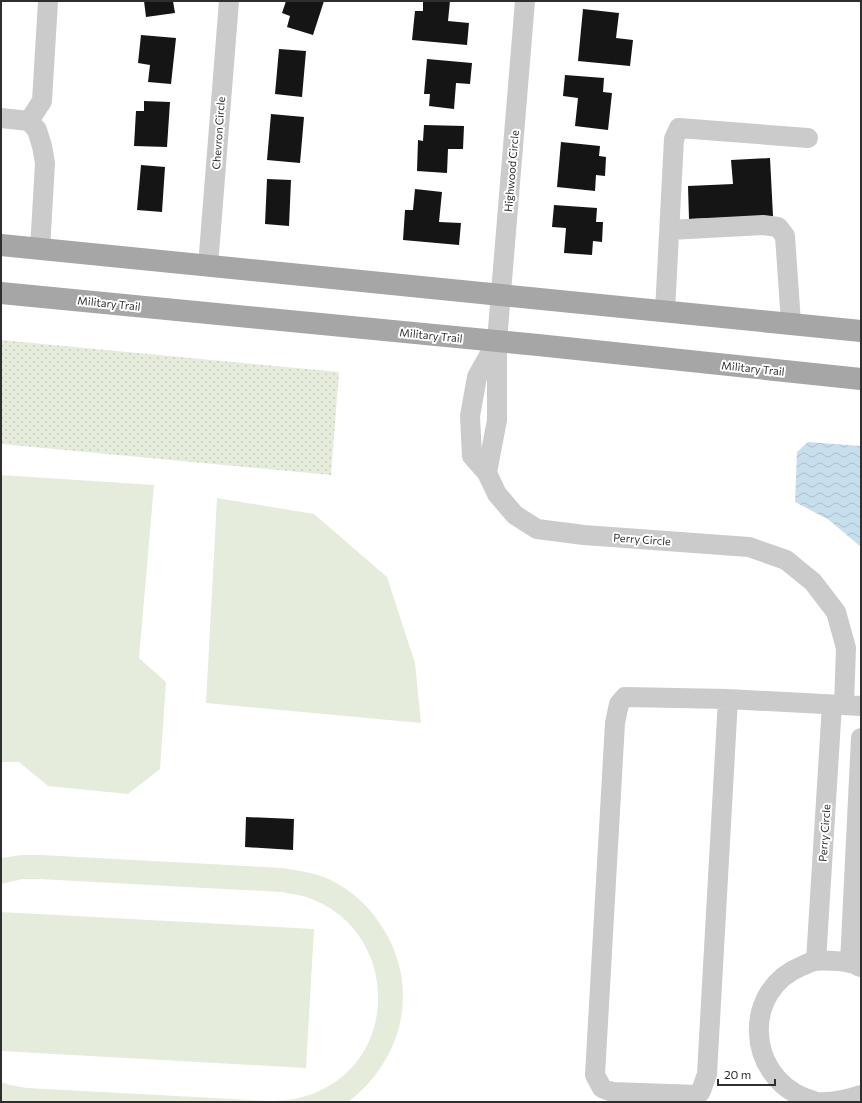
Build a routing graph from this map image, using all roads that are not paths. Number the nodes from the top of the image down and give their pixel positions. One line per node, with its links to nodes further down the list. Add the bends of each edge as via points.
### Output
1 (48, 1): 5 (street, via 42,101)
2 (229, 1): 10 (street, Chevron Circle)
3 (525, 1): 12 (street, Highwood Circle)
4 (1, 118): 5 (street)
5 (29, 121): 9 (street, via 37,130 45,163)
6 (808, 138): 7 (street, via 679,128 674,139)
7 (670, 230): 13 (street); 14 (street, via 763,225 778,227 785,236)
8 (1, 245): 9 (main road)
9 (40, 249): 10 (main road)
10 (208, 266): 12 (main road)
11 (1, 293): 16 (main road, Military Trail)
12 (500, 295): 13 (main road); 16 (street, Highwood Circle)
13 (665, 311): 14 (main road)
14 (791, 323): 15 (main road)
15 (861, 331)
16 (497, 341): 17 (main road, Military Trail); 18 (street, via 497,420); 18 (street, Perry Circle, via 477,377 470,416 472,456)
17 (861, 379)
18 (487, 473): 20 (street, Perry Circle, via 497,494 516,515 537,529 584,535 749,547 786,560 813,582 836,612 846,648)
19 (728, 700): 19 (street, via 707,1074 698,1095 612,1092 602,1088 595,1075 619,704 625,696); 20 (street)
20 (845, 705): 22 (street, Perry Circle)
21 (861, 738): 23 (street)
22 (816, 961): 23 (street); 24 (street, via 792,970 781,978 764,1002 758,1029 765,1062 783,1086 816,1102 841,1102)
23 (855, 965)
24 (861, 1095)

